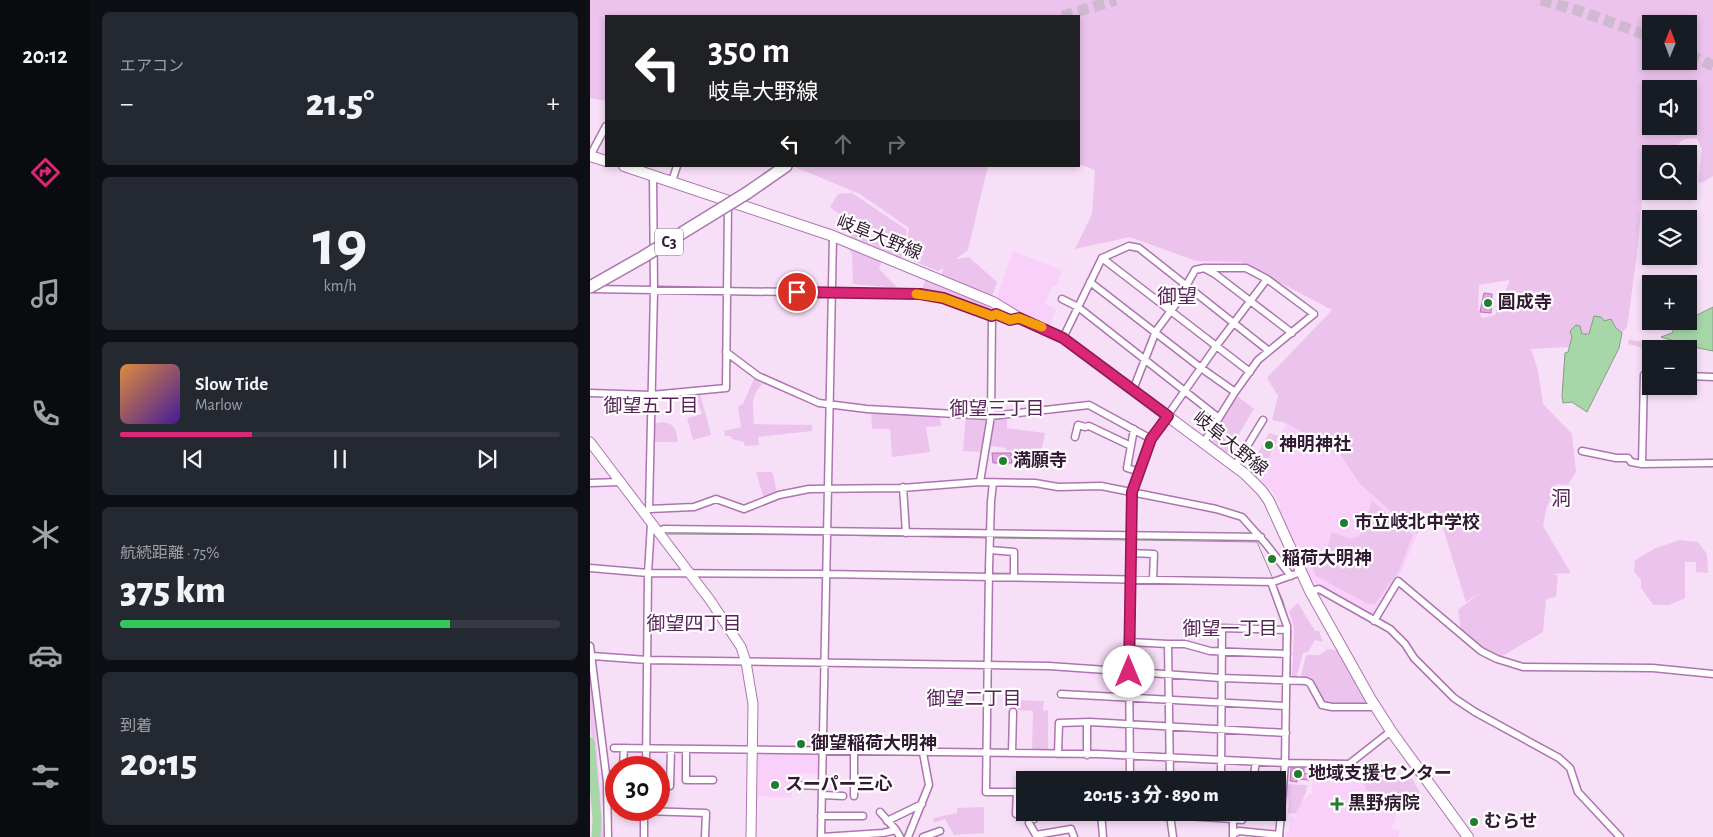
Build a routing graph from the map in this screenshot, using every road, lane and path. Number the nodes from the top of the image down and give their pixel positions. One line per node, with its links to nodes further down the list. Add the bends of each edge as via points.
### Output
1 (605, 128): 2 (street)
2 (590, 156): 3 (main road)
3 (605, 161)
4 (627, 167): 7 (main road, 岐阜大野線)
5 (677, 167): 8 (street)
6 (785, 167): 16 (highway, C3, bridge)
7 (653, 175): 8 (main road, 岐阜大野線); 17 (street)
8 (672, 182): 9 (main road, 岐阜大野線)
9 (728, 199): 10 (main road, 岐阜大野線); 18 (street)
10 (833, 236): 19 (street); 25 (main road, 岐阜大野線, via 994,302)
11 (1102, 258): 14 (street); 15 (street, via 1129,246 1139,248); 23 (street)
12 (1204, 268): 13 (street, via 1246,268); 15 (street, via 1195,270); 21 (street)
13 (1267, 279): 21 (street); 28 (street, via 1314,314)
14 (1090, 282): 22 (street); 27 (street)
15 (1186, 285): 23 (street); 26 (street)
16 (590, 288): 17 (street)
17 (654, 291): 18 (street); 42 (street)
18 (726, 292): 19 (street); 32 (street)
19 (832, 292): 24 (street, via 900,293 943,298); 44 (street)
20 (1062, 299): 22 (street)
21 (1250, 299): 26 (street); 28 (street)
22 (1078, 307): 29 (street); 33 (street)
23 (1171, 311): 27 (street); 30 (street)
24 (992, 316): 25 (street, via 996,314 1010,320); 45 (street)
25 (1019, 318): 29 (main road, 岐阜大野線)
26 (1234, 322): 30 (street); 31 (street)
27 (1155, 333): 33 (street); 34 (street)
28 (1292, 333): 31 (street)
29 (1063, 338): 38 (main road, 岐阜大野線)
30 (1216, 345): 34 (street); 35 (street)
31 (1269, 351): 35 (street)
32 (726, 352): 42 (street, via 726,388); 44 (street, via 758,376 805,399)
33 (1146, 360): 38 (street); 39 (street)
34 (1201, 368): 39 (street); 40 (street)
35 (1250, 372): 40 (street)
36 (1697, 376): 37 (street)
37 (1713, 377)
38 (1133, 390): 46 (main road, 岐阜大野線)
39 (1185, 392): 46 (street); 47 (street)
40 (1235, 392): 47 (street)
41 (590, 394): 42 (street)
42 (651, 395): 67 (street)
43 (1644, 395): 56 (street)
44 (828, 405): 45 (street); 65 (street)
45 (991, 416): 49 (street, via 1089,405); 61 (street)
46 (1168, 416): 51 (street); 53 (main road, 岐阜大野線)
47 (1219, 418): 53 (street)
48 (1263, 420): 58 (street)
49 (1134, 429): 51 (street); 54 (street)
50 (1075, 437): 54 (street, via 1078,425 1090,426)
51 (1151, 439): 59 (street)
52 (590, 442): 60 (street)
53 (1204, 442): 58 (main road, 岐阜大野線)
54 (1131, 446): 59 (street, via 1127,468)
55 (1582, 451): 56 (street, via 1628,458)
56 (1642, 464): 57 (street)
57 (1713, 464)
58 (1235, 466): 80 (main road, 岐阜大野線, via 1266,497)
59 (1140, 472): 66 (street)
60 (620, 482): 63 (street); 67 (street)
61 (980, 482): 62 (street); 64 (street)
62 (994, 482): 66 (street, via 1101,486); 71 (street)
63 (590, 483)
64 (903, 487): 65 (street); 70 (street)
65 (827, 490): 67 (street, via 793,491 744,509 716,499 694,507); 69 (street)
66 (1132, 492): 72 (street); 73 (street, via 1232,514 1242,518)
67 (647, 511): 68 (street)
68 (654, 528): 69 (street); 77 (street); 78 (street)
69 (827, 532): 70 (street); 79 (street)
70 (906, 533): 71 (street)
71 (990, 534): 72 (street); 74 (street)
72 (1130, 537): 73 (street); 75 (street)
73 (1261, 537): 80 (street)
74 (990, 550): 81 (street); 82 (street, via 1014,552)
75 (1130, 553): 83 (street); 84 (street, via 1154,554)
76 (590, 568): 78 (street)
77 (689, 572): 78 (street); 79 (street); 96 (street, via 730,628)
78 (648, 573): 95 (street)
79 (826, 574): 81 (street); 97 (street)
80 (1296, 574): 85 (street); 86 (main road, 岐阜大野線)
81 (990, 577): 82 (street); 98 (street)
82 (1014, 577): 83 (street)
83 (1129, 579): 84 (street); 89 (street)
84 (1153, 579): 85 (street)
85 (1271, 582): 88 (street)
86 (1310, 591): 87 (street, via 1319,589); 109 (main road, 岐阜大野線)
87 (1374, 621): 101 (street, via 1398,580 1481,651 1523,667 1653,668); 181 (street, via 1390,629 1454,698 1559,758 1570,768 1578,792)
88 (1288, 630): 92 (street, via 1222,628); 93 (street)
89 (1129, 642): 90 (street); 99 (street)
90 (1168, 644): 92 (street); 100 (street)
91 (590, 646): 94 (street)
92 (1221, 651): 93 (street); 102 (street)
93 (1287, 654): 103 (street)
94 (592, 656): 95 (street); 169 (street, via 607,782)
95 (647, 660): 96 (street); 119 (street)
96 (746, 662): 97 (street); 122 (street, via 753,704)
97 (824, 662): 98 (street); 123 (street)
98 (988, 665): 99 (street); 126 (street)
99 (1129, 672): 100 (street); 105 (street)
100 (1169, 674): 102 (street); 106 (street)
101 (1713, 674)
102 (1221, 678): 103 (street); 107 (street)
103 (1286, 680): 108 (street); 109 (street, via 1310,683 1322,705)
104 (1060, 694): 105 (street)
105 (1128, 698): 106 (street); 112 (street)
106 (1169, 700): 107 (street); 113 (street)
107 (1221, 703): 108 (street); 114 (street)
108 (1286, 706): 116 (street)
109 (1375, 707): 115 (main road, 岐阜大野線)
110 (1013, 712): 127 (street)
111 (1087, 723): 112 (street); 128 (street, via 1059,723); 129 (street)
112 (1130, 724): 113 (street); 130 (street)
113 (1170, 727): 114 (street); 133 (street)
114 (1221, 729): 116 (street); 134 (street)
115 (1391, 731): 136 (street, via 1349,764); 180 (main road, 岐阜大野線)
116 (1286, 733): 136 (street)
117 (614, 748): 118 (street)
118 (624, 748): 119 (street); 131 (street)
119 (646, 749): 120 (street); 132 (street)
120 (672, 749): 121 (street); 146 (street)
121 (686, 749): 122 (street); 142 (street, via 686,780)
122 (752, 750): 123 (street); 172 (street)
123 (822, 752): 124 (street); 147 (street)
124 (854, 752): 125 (street); 143 (street)
125 (923, 752): 126 (street); 152 (street, via 929,785)
126 (987, 753): 127 (street); 148 (street, via 986,792)
127 (1012, 753): 128 (street)
128 (1058, 754): 129 (street)
129 (1087, 755): 130 (street)
130 (1130, 755): 133 (street); 137 (street)
131 (624, 756)
132 (646, 756)
133 (1170, 757): 134 (street); 138 (street)
134 (1221, 760): 135 (street); 139 (street)
135 (1256, 762): 136 (street); 140 (street)
136 (1285, 763): 141 (street)
137 (1130, 771)
138 (1170, 771)
139 (1221, 771)
140 (1254, 771)
141 (1284, 771)
142 (713, 780)
143 (854, 782): 144 (street); 151 (street)
144 (873, 783)
145 (796, 785): 147 (street)
146 (670, 786)
147 (822, 786): 149 (street)
148 (1016, 792)
149 (822, 795): 150 (street); 155 (street)
150 (843, 796)
151 (854, 796)
152 (922, 804): 158 (street); 175 (street)
153 (670, 812): 171 (street, via 706,813)
154 (880, 812): 158 (street)
155 (821, 816): 156 (street); 173 (street)
156 (863, 816)
157 (644, 821): 170 (street)
158 (887, 821): 164 (street)
159 (1034, 821): 167 (street)
160 (1102, 821): 178 (street)
161 (1171, 821): 179 (street)
162 (1233, 821): 166 (street)
163 (1279, 821): 168 (street)
164 (896, 830): 173 (street); 174 (street)
165 (940, 832): 176 (street)
166 (1233, 835): 168 (street, via 1239,831)
167 (1036, 836): 177 (street, via 1071,829)
168 (1279, 836)
169 (608, 837)
170 (644, 837)
171 (705, 837)
172 (751, 837)
173 (821, 837)
174 (900, 837)
175 (908, 837)
176 (923, 837)
177 (1074, 837)
178 (1103, 837)
179 (1173, 837)
180 (1468, 837)
181 (1620, 837)

